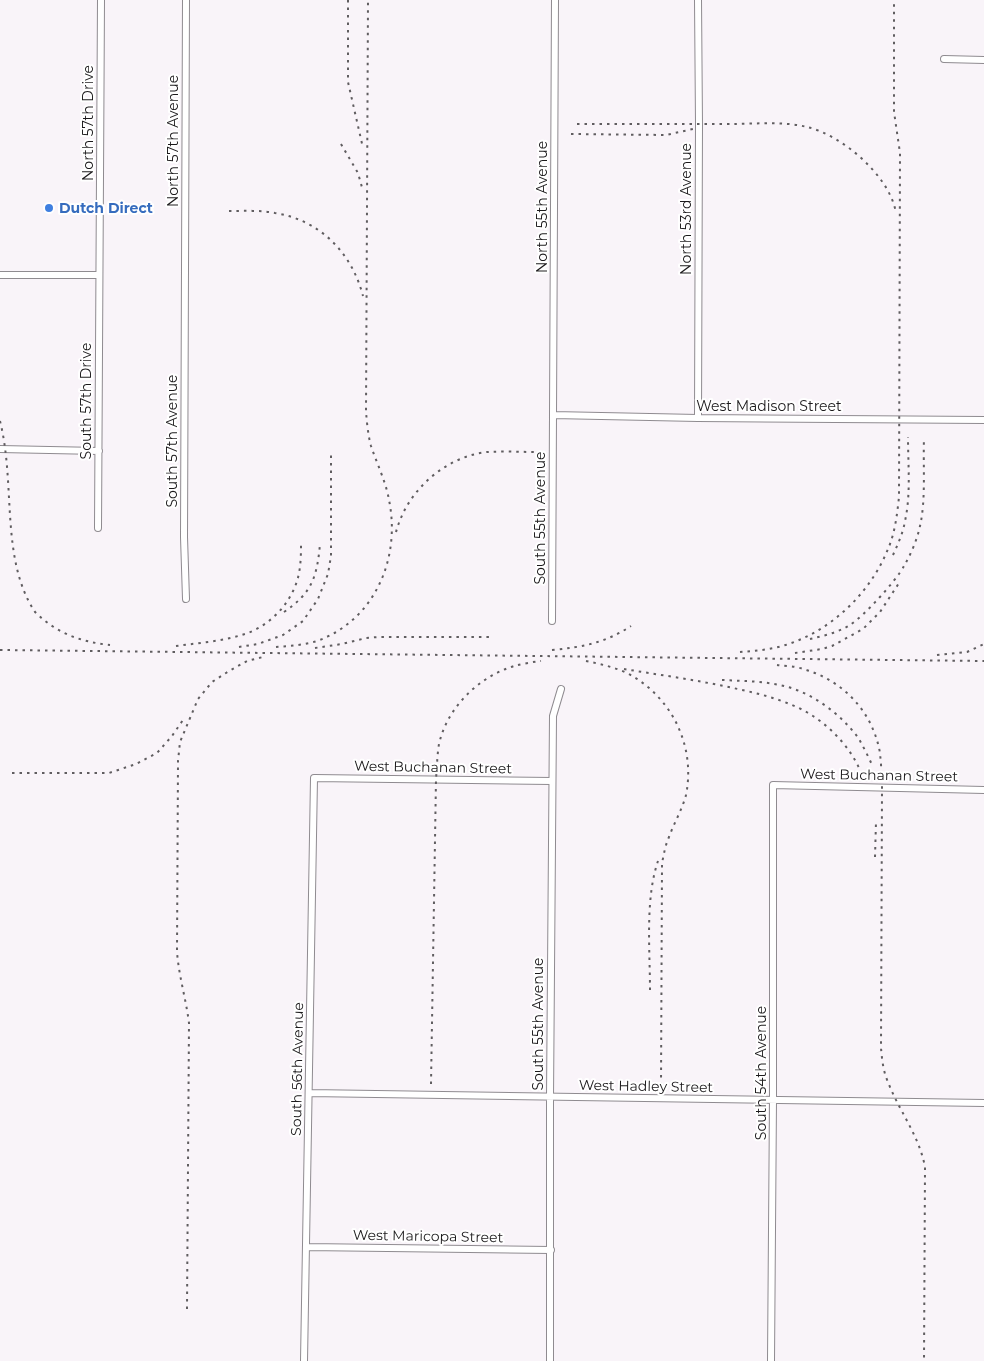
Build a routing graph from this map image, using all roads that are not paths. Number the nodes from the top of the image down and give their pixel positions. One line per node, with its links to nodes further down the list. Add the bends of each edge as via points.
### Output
1 (101, 0): 8 (street, North 57th Drive)
2 (186, 0): 9 (street, North 57th Avenue)
3 (555, 0): 10 (street, North 55th Avenue)
4 (698, 0): 11 (street, North 53rd Avenue)
5 (944, 60): 6 (street)
6 (984, 60)
7 (0, 275): 8 (street)
8 (99, 275): 14 (street, South 57th Drive)
9 (185, 283): 16 (street, South 57th Avenue)
10 (554, 415): 11 (street, West Madison Street); 17 (street, South 55th Avenue)
11 (698, 418): 12 (street, West Madison Street)
12 (984, 420)
13 (0, 449): 14 (street)
14 (99, 451): 15 (street, South 57th Drive)
15 (98, 528)
16 (186, 599)
17 (552, 621)
18 (561, 689): 20 (street, South 55th Avenue, via 553,716)
19 (314, 778): 20 (street, West Buchanan Street); 23 (street, South 56th Avenue)
20 (552, 781): 24 (street, South 55th Avenue)
21 (773, 785): 22 (street, West Buchanan Street); 25 (street, South 54th Avenue)
22 (984, 790)
23 (309, 1093): 24 (street, West Hadley Street); 27 (street, South 56th Avenue)
24 (550, 1097): 25 (street, West Hadley Street); 28 (street, South 55th Avenue)
25 (773, 1100): 26 (street, West Hadley Street); 31 (street, South 54th Avenue)
26 (984, 1103)
27 (306, 1247): 28 (street, West Maricopa Street); 29 (street, South 56th Avenue)
28 (551, 1250): 30 (street, South 55th Avenue)
29 (304, 1361)
30 (550, 1361)
31 (771, 1361)

